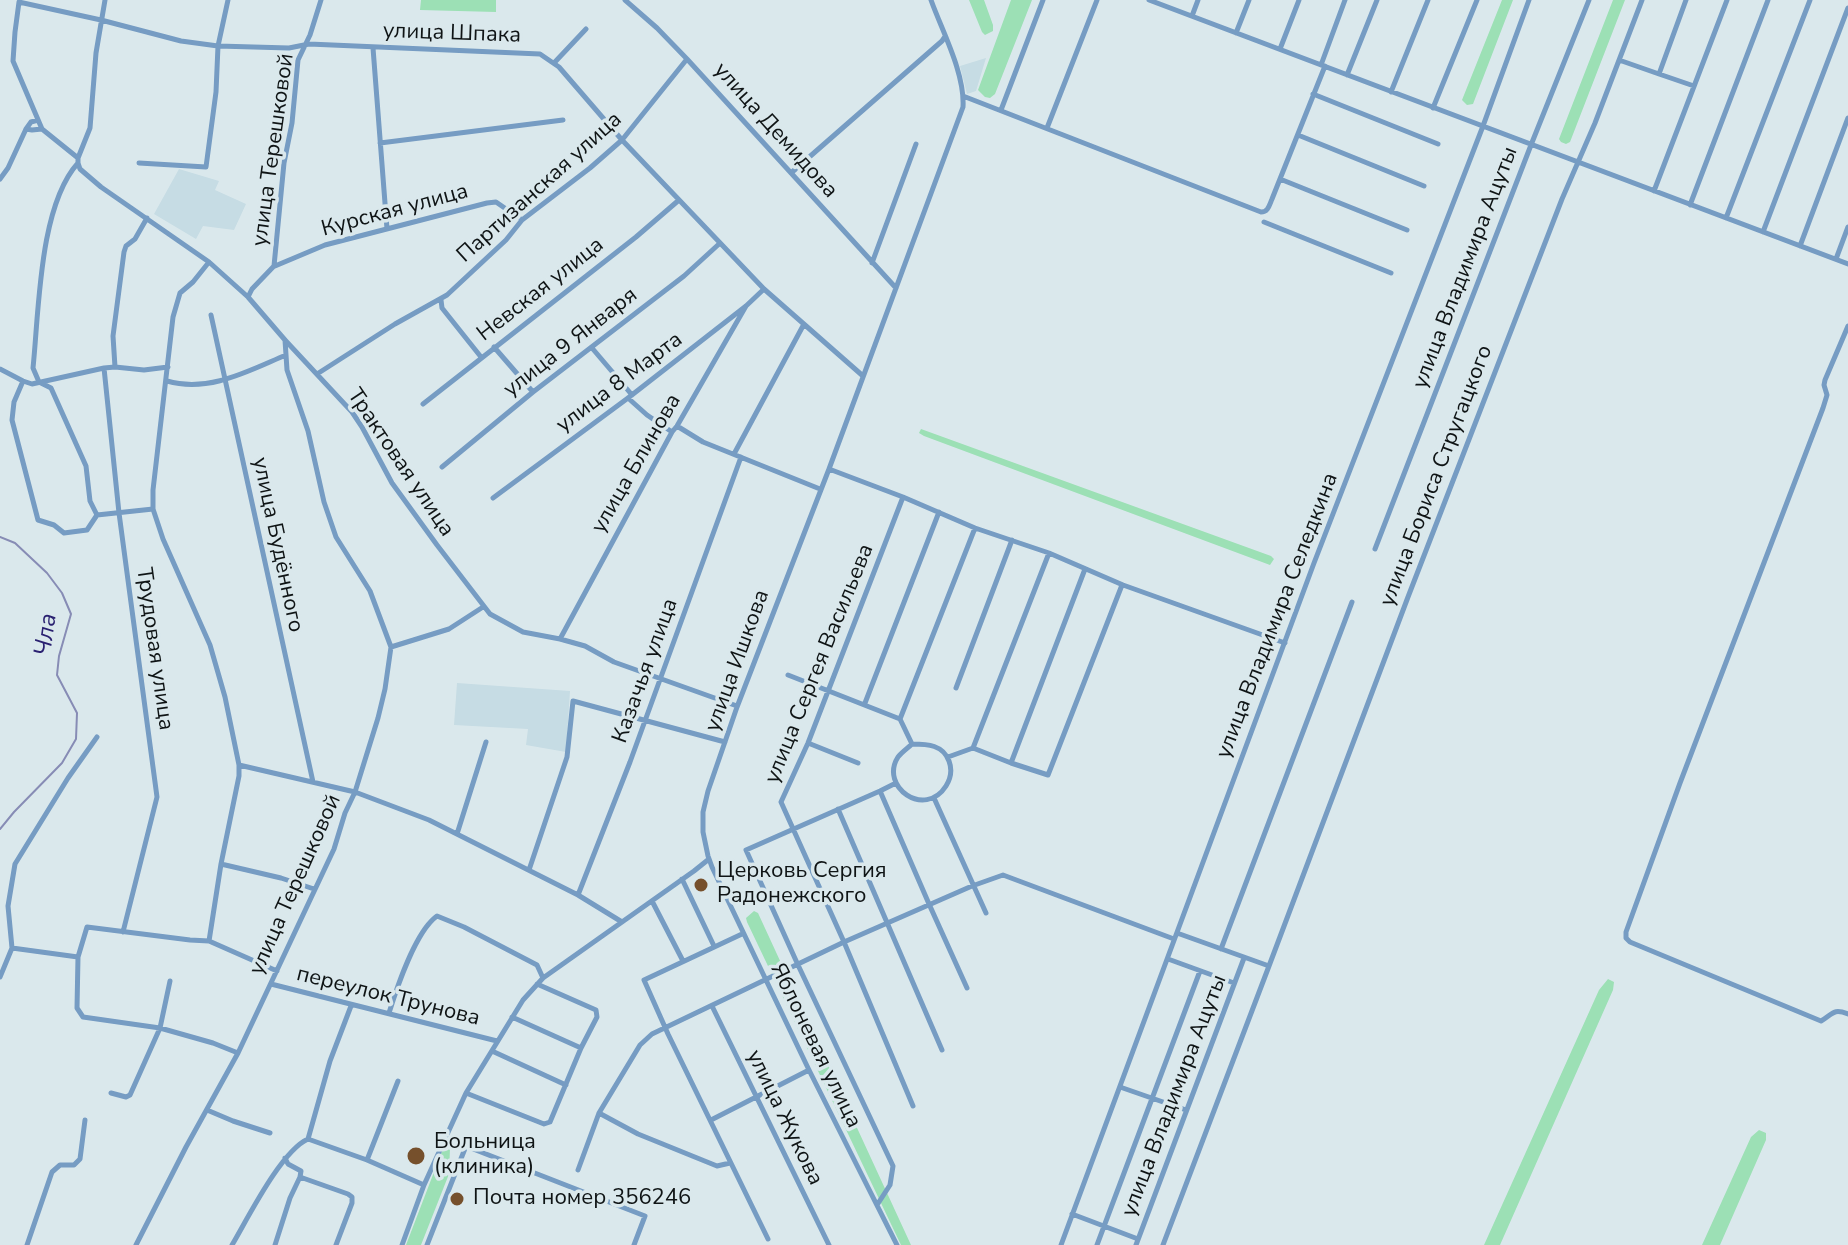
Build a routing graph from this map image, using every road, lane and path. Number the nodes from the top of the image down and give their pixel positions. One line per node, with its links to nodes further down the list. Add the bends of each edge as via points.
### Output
1 (105, 0): 25 (street)
2 (228, 0): 29 (street)
3 (321, 0): 30 (street, улица Терешковой)
4 (625, 0): 33 (street, улица Демидова)
5 (931, 0): 28 (street, улица Ишкова)
6 (1043, 0): 44 (street)
7 (1097, 0): 49 (street)
8 (1149, 0): 24 (street)
9 (1198, 0): 24 (street)
10 (1249, 0): 27 (street)
11 (1299, 0): 32 (street)
12 (1345, 0): 36 (street)
13 (1377, 0): 38 (street)
14 (1428, 0): 40 (street)
15 (1477, 0): 43 (street)
16 (1529, 0): 48 (street, улица Владимира Селедкина)
17 (1589, 0): 57 (street, улица Владимира Ацуты)
18 (1642, 0): 34 (street, улица Бориса Стругацкого)
19 (1686, 0): 37 (street)
20 (1727, 0): 39 (street)
21 (1768, 0): 67 (street)
22 (1810, 0): 70 (street)
23 (1848, 8): 75 (street)
24 (1192, 16): 27 (street)
25 (101, 20): 29 (street, улица Шпака); 46 (street, улица Шпака, via 19,2 13,61); 58 (street, via 90,128)
26 (586, 29): 35 (street)
27 (1236, 33): 32 (street)
28 (944, 37): 42 (street, улица Ишкова); 61 (street)
29 (218, 46): 30 (street, улица Шпака); 59 (street, via 206,167)
30 (304, 46): 31 (street, улица Шпака); 82 (street, улица Терешковой, via 298,60)
31 (373, 48): 35 (street, улица Шпака, via 531,53); 54 (street)
32 (1280, 49): 36 (street)
33 (687, 59): 53 (street, Партизанская улица); 61 (street, улица Демидова)
34 (1619, 60): 37 (street); 60 (street, улица Бориса Стругацкого)
35 (554, 63): 53 (street)
36 (1323, 65): 38 (street); 41 (street)
37 (1659, 74): 39 (street)
38 (1347, 75): 40 (street)
39 (1694, 86): 65 (street)
40 (1391, 92): 43 (street)
41 (1313, 94): 52 (street); 56 (street)
42 (963, 96): 44 (street); 84 (street, улица Ишкова, via 957,126)
43 (1433, 108): 48 (street)
44 (1001, 110): 49 (street)
45 (1848, 118): 77 (street)
46 (38, 120): 50 (street); 51 (street)
47 (563, 120): 54 (street)
48 (1483, 126): 57 (street); 131 (street, улица Владимира Селедкина)
49 (1047, 128): 68 (street)
50 (26, 129): 51 (street); 62 (street)
51 (42, 129): 58 (street, Трактовая улица)
52 (1298, 135): 63 (street); 64 (street)
53 (622, 140): 66 (street); 71 (street, Партизанская улица)
54 (380, 143): 73 (street)
55 (916, 144): 80 (street)
56 (1438, 144)
57 (1531, 145): 60 (street); 124 (street, улица Владимира Ацуты)
58 (78, 160): 69 (street, Трактовая улица, via 80,169 101,187); 106 (street, via 58,197 45,255 33,368)
59 (139, 163)
60 (1578, 163): 65 (street); 184 (street, улица Бориса Стругацкого)
61 (791, 173): 80 (street, улица Демидова)
62 (0, 179)
63 (1280, 179): 68 (street); 74 (street)
64 (1424, 186)
65 (1654, 191): 67 (street)
66 (679, 200): 76 (street); 93 (street, Невская улица)
67 (1690, 205): 70 (street)
68 (1267, 210): 83 (street, via 1265,224)
69 (147, 218): 79 (street, Трактовая улица); 97 (street, via 124,252 113,336)
70 (1726, 218): 75 (street)
71 (522, 220): 73 (street, Курская улица, via 496,202); 87 (street, Партизанская улица)
72 (1848, 227): 78 (street)
73 (387, 229): 82 (street, Курская улица, via 325,245)
74 (1407, 230)
75 (1763, 232): 77 (street)
76 (719, 244): 85 (street); 94 (street, улица 9 Января)
77 (1800, 246): 78 (street)
78 (1836, 259): 81 (street)
79 (209, 262): 86 (street, Трактовая улица); 98 (street, via 180,293)
80 (872, 263): 84 (street, улица Демидова)
81 (1848, 264)
82 (274, 266): 86 (street, улица Терешковой)
83 (1391, 273)
84 (896, 288): 102 (street, улица Ишкова)
85 (764, 289): 88 (street, улица 8 Марта); 90 (street)
86 (248, 297): 92 (street, Трактовая улица)
87 (441, 300): 96 (street); 101 (street, Партизанская улица)
88 (746, 306): 108 (street, улица 8 Марта); 110 (street, улица Блинова)
89 (211, 315): 103 (street, улица Будённого)
90 (804, 324): 102 (street); 111 (street)
91 (1848, 326): 198 (street, via 1825,380 1823,408 1626,938 1821,1021 1834,1011)
92 (285, 340): 95 (street, улица Терешковой); 101 (street, Трактовая улица)
93 (494, 347): 96 (street, Невская улица); 107 (street)
94 (592, 348): 107 (street, улица 9 Января); 108 (street)
95 (286, 355): 103 (street); 132 (street, улица Терешковой, via 336,537 370,591)
96 (481, 357): 109 (street, Невская улица)
97 (115, 367): 98 (street); 99 (street)
98 (168, 367): 105 (street)
99 (104, 368): 106 (street); 120 (street, Трудовая улица)
100 (0, 369): 104 (street)
101 (317, 374): 129 (street, Трактовая улица, via 352,412 392,483)
102 (863, 376): 114 (street, улица Ишкова)
103 (225, 380): 105 (street, via 194,385); 151 (street, улица Будённого)
104 (23, 381): 106 (street); 121 (street, via 12,420 38,520 73,533 87,530)
105 (167, 381): 118 (street)
106 (39, 382): 121 (street, via 51,388 65,417 86,466)
107 (533, 392): 113 (street, улица 9 Января)
108 (630, 397): 110 (street, via 647,415); 117 (street, улица 8 Марта)
109 (423, 404)
110 (674, 429): 111 (street); 130 (street, улица Блинова)
111 (734, 454): 112 (street)
112 (741, 457): 115 (street); 134 (street, Казачья улица)
113 (442, 467)
114 (829, 469): 115 (street, улица Ишкова); 116 (street)
115 (820, 489): 138 (street, улица Ишкова)
116 (903, 497): 119 (street); 136 (street, улица Сергея Васильева)
117 (493, 498)
118 (153, 509): 120 (street); 150 (street, via 210,645)
119 (939, 512): 122 (street); 137 (street)
120 (119, 513): 121 (street); 171 (street, Трудовая улица, via 157,797)
121 (97, 515)
122 (975, 528): 123 (street); 139 (street)
123 (1012, 540): 125 (street); 135 (street)
124 (1375, 549)
125 (1049, 553): 126 (street); 146 (street)
126 (1085, 569): 127 (street); 149 (street)
127 (1123, 585): 131 (street); 149 (street, via 1048,775)
128 (1352, 602): 178 (street, улица Владимира Ацуты)
129 (483, 607): 130 (street, Трактовая улица, via 512,628); 132 (street, via 449,629)
130 (560, 639): 134 (street, Трактовая улица)
131 (1285, 643): 173 (street, улица Владимира Селедкина)
132 (391, 647): 154 (street, улица Терешковой, via 385,691)
133 (788, 675): 136 (street)
134 (660, 678): 138 (street, Трактовая улица); 140 (street, Казачья улица)
135 (956, 688)
136 (827, 689): 137 (street); 144 (street, улица Сергея Васильева)
137 (865, 703): 139 (street)
138 (737, 707): 143 (street, улица Ишкова)
139 (900, 719): 145 (street)
140 (645, 720): 143 (street); 161 (street, via 573,701 567,757); 165 (street, Казачья улица)
141 (97, 737): 177 (street, via 15,864 8,906)
142 (486, 742): 158 (street)
143 (725, 742): 159 (street, улица Ишкова, via 703,812)
144 (808, 743): 148 (street); 157 (street, улица Сергея Васильева, via 781,802)
145 (912, 744): 147 (street, via 930,744); 152 (street, via 897,759)
146 (973, 748): 147 (street); 149 (street)
147 (948, 757): 155 (street, via 950,779)
148 (858, 763)
149 (1011, 763)
150 (239, 765): 151 (street); 160 (street)
151 (313, 782): 154 (street)
152 (896, 783): 153 (street); 155 (street, via 910,797)
153 (880, 791): 156 (street); 167 (street)
154 (355, 792): 158 (street); 164 (street, улица Терешковой)
155 (934, 798): 163 (street)
156 (838, 809): 157 (street); 170 (street)
157 (793, 829): 175 (street, улица Сергея Васильева); 183 (street, via 746,850)
158 (457, 834): 161 (street)
159 (709, 859): 162 (street); 172 (street, Яблоневая улица)
160 (221, 864): 164 (street); 174 (street)
161 (529, 870): 165 (street)
162 (682, 879): 166 (street); 176 (street)
163 (972, 886): 167 (street); 168 (street); 173 (street, via 1003,875)
164 (314, 889): 185 (street, улица Терешковой)
165 (578, 895): 169 (street)
166 (652, 901): 169 (street); 182 (street)
167 (929, 904): 170 (street); 194 (street)
168 (986, 913)
169 (622, 922): 188 (street)
170 (887, 923): 175 (street); 204 (street)
171 (123, 932): 174 (street, переулок Трунова); 179 (street, переулок Трунова, via 87,927)
172 (742, 934): 176 (street); 190 (street, Яблоневая улица)
173 (1176, 936): 178 (street); 181 (street, улица Владимира Селедкина)
174 (209, 941): 185 (street, переулок Трунова)
175 (844, 942): 183 (street); 215 (street, улица Сергея Васильева)
176 (714, 946): 182 (street)
177 (12, 948): 179 (street); 187 (street)
178 (1221, 949): 180 (street)
179 (78, 957): 201 (street, via 77,1008 83,1017)
180 (1244, 958): 184 (street); 191 (street, улица Владимира Ацуты)
181 (1167, 959): 186 (street); 210 (street, улица Владимира Селедкина)
182 (683, 961): 200 (street, via 644,980)
183 (798, 965): 190 (street); 231 (street, via 893,1166 890,1185)
184 (1269, 966): 248 (street, улица Бориса Стругацкого)
185 (277, 971): 192 (street, улица Терешковой)
186 (1200, 971): 191 (street); 214 (street)
187 (0, 977)
188 (543, 978): 193 (street); 197 (street, via 537,965 437,916 420,938)
189 (170, 981): 201 (street)
190 (766, 981): 196 (street); 207 (street, Яблоневая улица)
191 (1234, 983): 217 (street, улица Владимира Ацуты)
192 (271, 984): 195 (street, переулок Трунова); 206 (street, улица Терешковой)
193 (537, 984): 199 (street); 203 (street, via 596,1010)
194 (967, 988)
195 (351, 1006): 197 (street, переулок Трунова); 223 (street)
196 (712, 1006): 200 (street); 213 (street, улица Жукова)
197 (389, 1013): 202 (street, переулок Трунова)
198 (1848, 1014)
199 (512, 1017): 202 (street); 203 (street)
200 (666, 1026): 218 (street, via 640,1045); 220 (street)
201 (160, 1028): 206 (street); 211 (street, via 130,1095)
202 (497, 1041): 205 (street)
203 (581, 1048): 209 (street)
204 (942, 1050)
205 (492, 1051): 209 (street); 212 (street)
206 (238, 1053): 216 (street, улица Терешковой)
207 (809, 1070): 213 (street); 231 (street, Яблоневая улица)
208 (398, 1081): 226 (street)
209 (566, 1085): 212 (street, via 550,1122 544,1124)
210 (1120, 1087): 214 (street); 232 (street, улица Владимира Селедкина)
211 (111, 1093)
212 (466, 1093): 222 (street)
213 (756, 1097): 220 (street); 244 (street, улица Жукова)
214 (1152, 1098): 217 (street); 233 (street)
215 (913, 1106)
216 (207, 1110): 221 (street); 237 (street, улица Терешковой)
217 (1186, 1110): 235 (street, улица Владимира Ацуты)
218 (599, 1113): 227 (street, via 717,1166); 228 (street)
219 (85, 1120): 236 (street, via 80,1159 52,1172)
220 (711, 1120): 227 (street)
221 (270, 1133)
222 (445, 1138): 224 (street); 230 (street)
223 (308, 1139): 225 (street); 226 (street)
224 (466, 1146): 242 (street); 243 (street, via 645,1216)
225 (284, 1157): 229 (street, via 301,1171); 238 (street)
226 (367, 1160): 230 (street)
227 (730, 1163): 234 (street)
228 (578, 1170)
229 (300, 1177): 239 (street); 240 (street, via 352,1197)
230 (424, 1185): 241 (street)
231 (877, 1205): 245 (street, Яблоневая улица)
232 (1072, 1214): 233 (street); 246 (street, улица Владимира Селедкина)
233 (1105, 1226): 235 (street); 247 (street)
234 (768, 1239)
235 (1137, 1242)
236 (27, 1245)
237 (136, 1245)
238 (232, 1245)
239 (275, 1245)
240 (336, 1245)
241 (402, 1245)
242 (427, 1245)
243 (634, 1245)
244 (829, 1245)
245 (897, 1245)
246 (1061, 1245)
247 (1097, 1245)
248 (1163, 1245)

